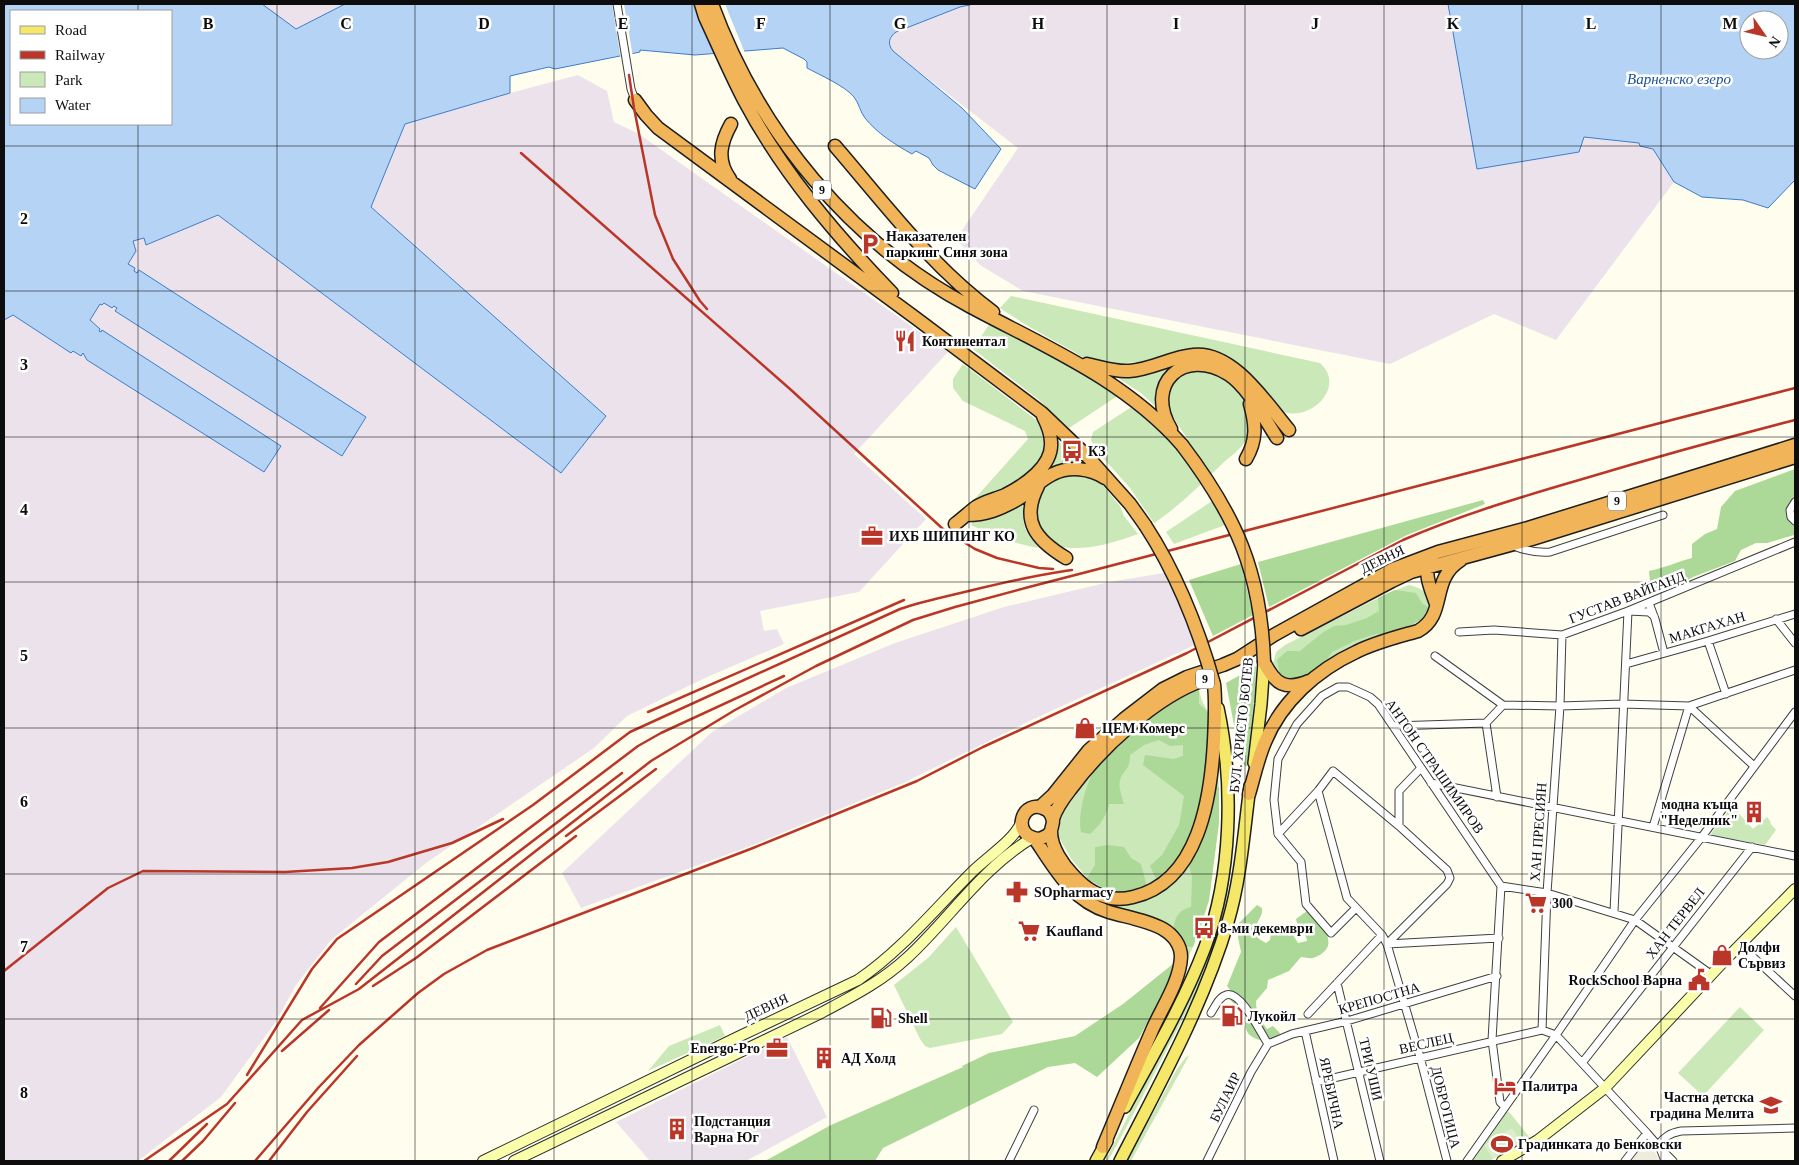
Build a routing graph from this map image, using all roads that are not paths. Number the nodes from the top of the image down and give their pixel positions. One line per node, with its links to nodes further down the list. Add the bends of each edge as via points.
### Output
1 (617, 4): 4 (street)
2 (701, 4): 8 (highway, 9, via 744,100 782,162 822,215)
3 (712, 4): 9 (highway, 9, via 756,99 778,135 828,197 850,220 906,266 962,302)
4 (635, 100): 7 (highway, via 658,128)
5 (732, 124): 7 (highway, via 721,153 724,169)
6 (836, 146): 9 (highway, via 914,238 963,288)
7 (735, 185): 8 (highway)
8 (917, 319): 12 (highway, БУЛ. ХРИСТО БОТЕВ / 9)
9 (1019, 331): 10 (highway, БУЛ. ХРИСТО БОТЕВ / 9)
10 (1076, 362): 13 (highway, via 1129,371 1193,355 1212,358 1228,364 1246,378); 15 (highway, БУЛ. ХРИСТО БОТЕВ / 9, via 1127,394)
11 (1247, 394): 14 (highway); 15 (highway, via 1223,372 1195,364 1183,367 1168,381 1161,401 1166,421); 18 (highway, via 1256,430)
12 (1042, 413): 19 (highway, БУЛ. ХРИСТО БОТЕВ / 9); 22 (highway, via 1051,439 1044,466 1017,488 977,506)
13 (1289, 430)
14 (1277, 438)
15 (1180, 443): 46 (highway, БУЛ. ХРИСТО БОТЕВ / 9, bridge, via 1216,493 1238,535 1259,606)
16 (1795, 445): 28 (highway, ДЕВНЯ / 9, via 1537,526)
17 (1795, 457): 27 (highway, ДЕВНЯ / 9)
18 (1246, 459)
19 (1111, 481): 20 (highway, via 1091,471 1073,469 1053,474); 50 (highway, БУЛ. ХРИСТО БОТЕВ / 9, bridge, via 1160,548 1193,618)
20 (1038, 485): 22 (highway, via 997,510); 30 (highway, via 1030,504 1035,532 1044,543)
21 (1795, 502): 24 (street, via 1790,510)
22 (966, 515): 25 (highway)
23 (1663, 515): 27 (street, via 1550,552 1526,551)
24 (1795, 521)
25 (955, 524)
26 (1795, 542): 35 (street, ГУСТАВ ВАЙГАНД)
27 (1511, 545): 29 (highway, ДЕВНЯ / 9)
28 (1438, 552): 31 (highway, ДЕВНЯ); 32 (highway)
29 (1467, 557): 32 (highway, ДЕВНЯ / 9); 34 (highway, via 1448,571)
30 (1066, 558)
31 (1416, 560): 32 (highway); 65 (highway, ДЕВНЯ, via 1385,573 1291,625 1238,659 1163,689 1089,750)
32 (1429, 566): 33 (highway, ДЕВНЯ / 9); 34 (highway, via 1428,576)
33 (1392, 581): 34 (highway, via 1416,580); 69 (highway, ДЕВНЯ / 9, via 1279,641 1236,668 1189,685 1159,703 1090,764 1062,800)
34 (1436, 596): 49 (highway, via 1433,618 1421,629 1357,651)
35 (1649, 603): 36 (street, ГУСТАВ ВАЙГАНД); 38 (street)
36 (1628, 612): 38 (street, via 1649,612); 41 (street, ГУСТАВ ВАЙГАНД); 47 (street)
37 (1795, 614): 39 (street, МАКГАХАН)
38 (1654, 616): 44 (street)
39 (1776, 619): 42 (street, МАКГАХАН); 43 (street)
40 (1459, 632): 41 (street, ГУСТАВ ВАЙГАНД, via 1494,630)
41 (1562, 635): 54 (street, ХАН ПРЕСИЯН)
42 (1708, 641): 44 (street, МАКГАХАН); 51 (street)
43 (1795, 643)
44 (1664, 653): 47 (street, МАКГАХАН)
45 (1435, 656): 53 (street)
46 (1264, 662): 49 (highway, via 1273,678 1288,686 1298,686); 63 (main road, БУЛ. ХРИСТО БОТЕВ)
47 (1626, 664): 52 (street)
48 (1795, 670): 51 (street)
49 (1311, 680): 63 (highway, via 1270,731)
50 (1214, 688): 69 (highway, 9, via 1212,775 1205,810 1190,852 1170,878 1138,896 1105,898 1070,873 1056,850); 110 (main road, БУЛ. ХРИСТО БОТЕВ, via 1224,738 1228,797 1223,870 1212,922 1191,982)
51 (1726, 694): 55 (street)
52 (1623, 704): 54 (street); 55 (street); 67 (street)
53 (1503, 705): 54 (street); 57 (street)
54 (1560, 706): 66 (street, ХАН ПРЕСИЯН)
55 (1689, 706): 59 (street); 71 (street)
56 (1795, 712): 59 (street)
57 (1486, 723): 58 (street); 64 (street)
58 (1393, 726): 60 (street, АНТОН СТРАШИМИРОВ); 72 (street, АНТОН СТРАШИМИРОВ, via 1378,704 1357,690 1338,687 1322,696 1297,724 1278,759 1274,800)
59 (1754, 766): 74 (street)
60 (1421, 768): 61 (street, АНТОН СТРАШИМИРОВ); 70 (street, via 1399,791)
61 (1431, 783): 64 (street); 77 (street, АНТОН СТРАШИМИРОВ)
62 (1318, 790): 70 (street, via 1336,771); 72 (street); 80 (street, ДОБРОТИЦА, via 1347,898)
63 (1250, 794): 116 (main road, БУЛ. ХРИСТО БОТЕВ, via 1229,919 1216,961 1178,1048)
64 (1497, 797): 66 (street)
65 (1040, 807): 68 (highway, via 1024,813); 69 (highway, via 1049,812)
66 (1552, 808): 67 (street); 79 (street, ХАН ПРЕСИЯН)
67 (1618, 820): 71 (street); 81 (street)
68 (1021, 823): 73 (highway, via 1025,833); 112 (main road, ДЕВНЯ, via 903,943 858,980)
69 (1052, 825): 73 (highway, via 1044,837)
70 (1399, 826): 85 (street, via 1447,870 1450,878)
71 (1653, 827): 74 (street)
72 (1278, 834): 80 (street, via 1300,862 1306,904 1331,933)
73 (1034, 838): 110 (highway, via 1061,878 1077,895 1096,908 1162,928 1173,937 1181,952 1175,980); 113 (main road, ДЕВНЯ, via 990,871 909,956 870,987)
74 (1701, 838): 75 (street); 82 (street)
75 (1752, 847): 76 (street); 87 (street, ХАН ТЕРВЕЛ)
76 (1795, 856)
77 (1502, 886): 79 (street); 84 (street)
78 (1795, 889): 86 (main road)
79 (1547, 893): 81 (street); 96 (street, ХАН ПРЕСИЯН)
80 (1356, 908): 83 (street, ДОБРОТИЦА)
81 (1614, 912): 82 (street)
82 (1635, 920): 87 (street); 98 (street)
83 (1382, 935): 85 (street, ДОБРОТИЦА); 90 (street)
84 (1499, 938): 85 (street); 89 (street)
85 (1387, 944): 92 (street, ДОБРОТИЦА)
86 (1740, 945): 88 (main road); 91 (street)
87 (1673, 946): 88 (street); 102 (street, ХАН ТЕРВЕЛ)
88 (1712, 975): 105 (main road)
89 (1496, 976): 92 (street, КРЕПОСТНА); 99 (street)
90 (1337, 982): 94 (street); 95 (street, ТРИ УШИ)
91 (1795, 996)
92 (1405, 1004): 95 (street, КРЕПОСТНА); 101 (street, ДОБРОТИЦА)
93 (1211, 1013): 100 (street, via 1223,996 1235,996)
94 (1308, 1014)
95 (1347, 1021): 97 (street, КРЕПОСТНА); 103 (street, ТРИ УШИ)
96 (1542, 1030): 98 (street); 99 (street, ВЕСЛЕЦ)
97 (1305, 1031): 100 (street, КРЕПОСТНА); 104 (street, ЯРЕБИЧНА)
98 (1556, 1036): 102 (street); 106 (street)
99 (1492, 1040): 101 (street, ВЕСЛЕЦ); 106 (street, via 1500,1102)
100 (1268, 1044): 117 (street, БУЛАИР)
101 (1420, 1056): 103 (street, ВЕСЛЕЦ); 120 (street, ДОБРОТИЦА)
102 (1582, 1063): 105 (street)
103 (1359, 1072): 104 (street, ВЕСЛЕЦ); 119 (street, ТРИ УШИ)
104 (1316, 1082): 118 (street, ЯРЕБИЧНА)
105 (1605, 1088): 109 (street); 122 (main road, via 1538,1140)
106 (1505, 1107): 121 (street)
107 (1034, 1110): 114 (street)
108 (1795, 1128): 111 (street, via 1681,1130 1671,1133)
109 (1647, 1133): 111 (street); 123 (street)
110 (1103, 1147): 115 (main road, БУЛ. ХРИСТО БОТЕВ)
111 (1659, 1147): 124 (street); 125 (street)
112 (483, 1161)
113 (514, 1161)
114 (1009, 1161)
115 (1096, 1161)
116 (1120, 1161)
117 (1208, 1161)
118 (1334, 1161)
119 (1380, 1161)
120 (1447, 1161)
121 (1467, 1161)
122 (1502, 1161)
123 (1625, 1161)
124 (1665, 1161)
125 (1672, 1161)

